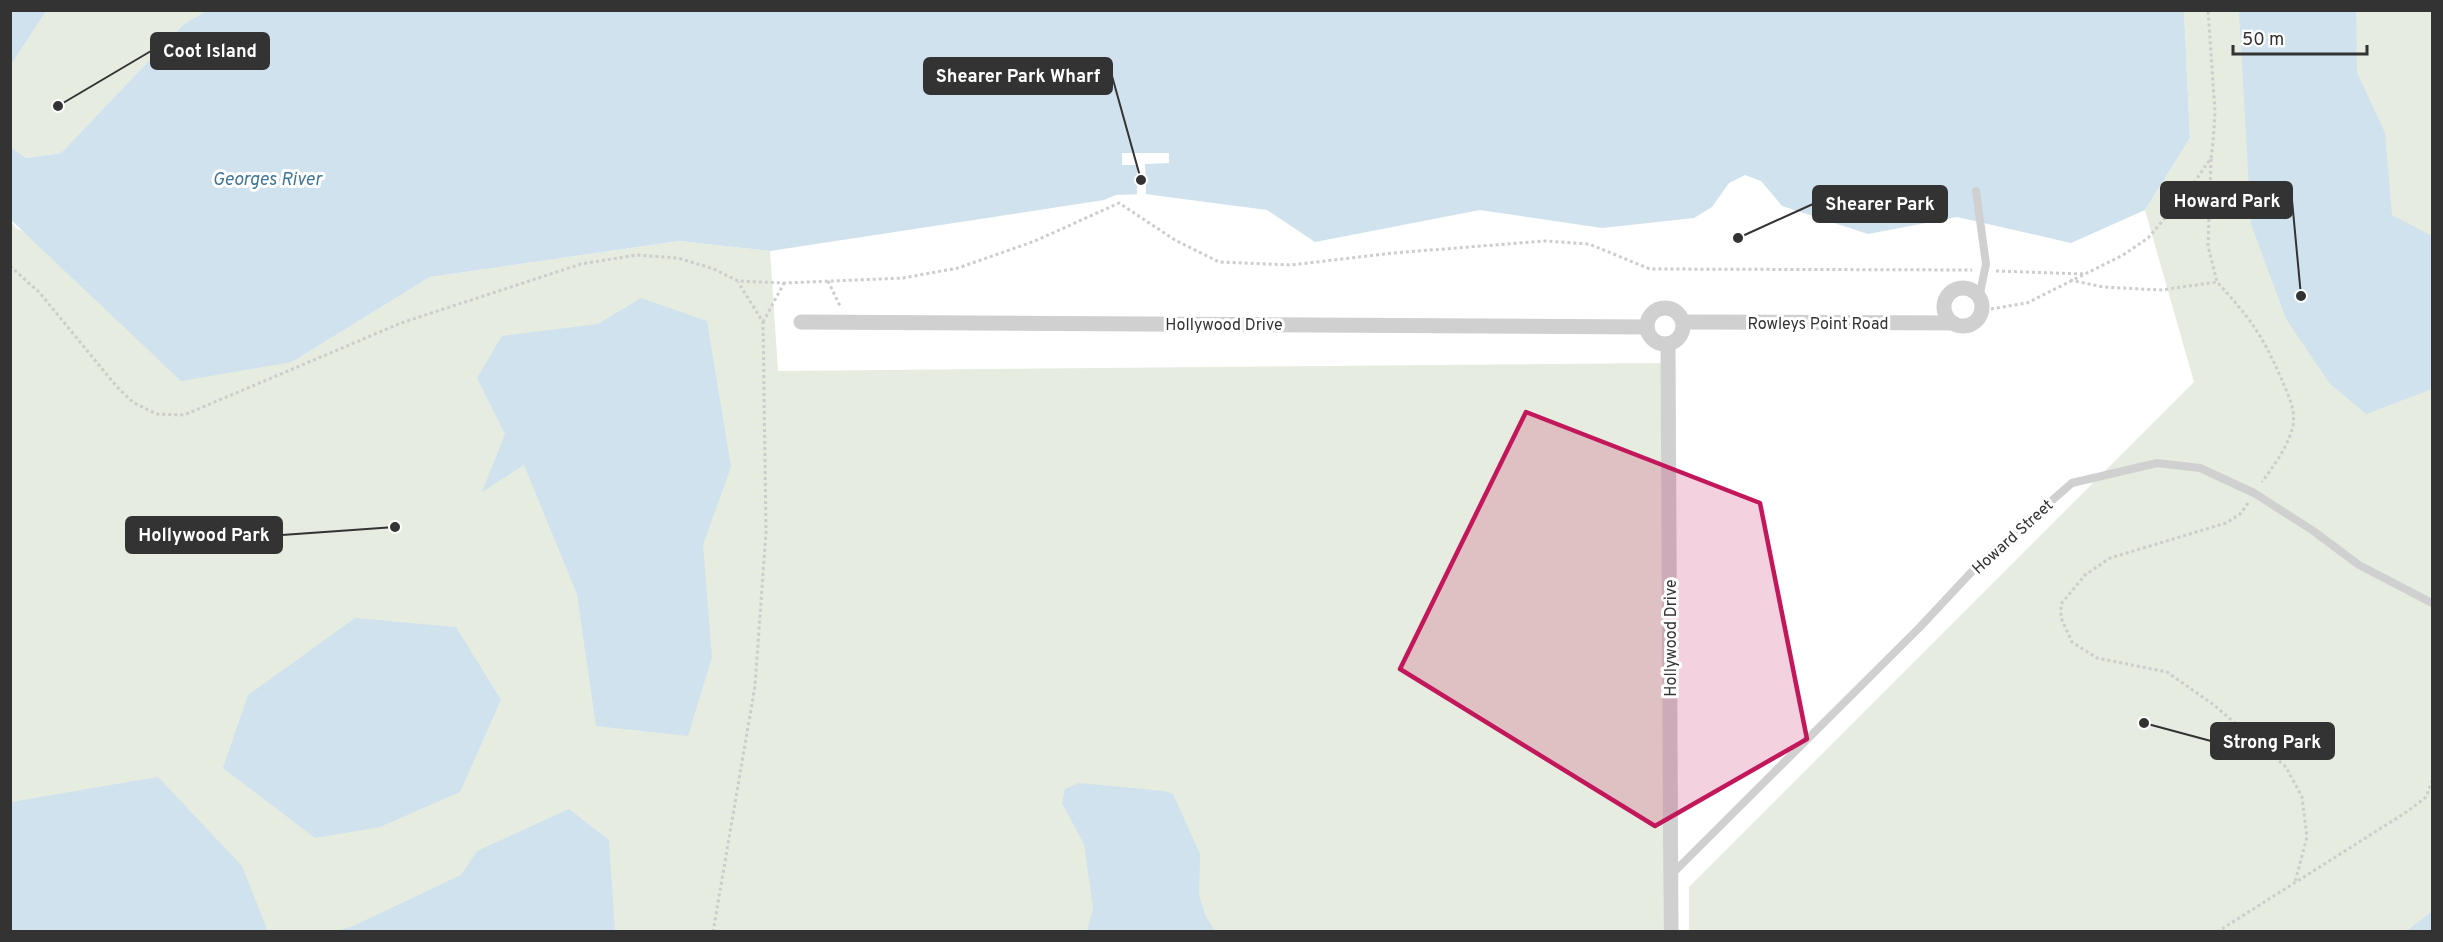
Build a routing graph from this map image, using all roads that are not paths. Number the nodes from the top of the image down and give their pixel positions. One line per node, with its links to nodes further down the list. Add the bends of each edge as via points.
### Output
1 (1976, 191): 2 (lane, via 1985,270)
2 (1980, 304): 5 (street, Rowleys Point Road, via 1970,324); 5 (street, via 1970,290 1952,291 1944,308)
3 (801, 322): 6 (street, Hollywood Drive)
4 (1683, 322): 5 (street, Rowleys Point Road); 6 (street, via 1677,312 1666,308 1654,311); 7 (street, via 1682,334)
5 (1953, 323)
6 (1647, 327): 7 (street, via 1656,342)
7 (1668, 344): 9 (street, Hollywood Drive)
8 (2433, 603): 9 (lane, Howard Street, via 2359,565 2254,493 2200,468 2157,463 2072,483 1978,565)
9 (1672, 874): 10 (street, Hollywood Drive)
10 (1671, 932)

